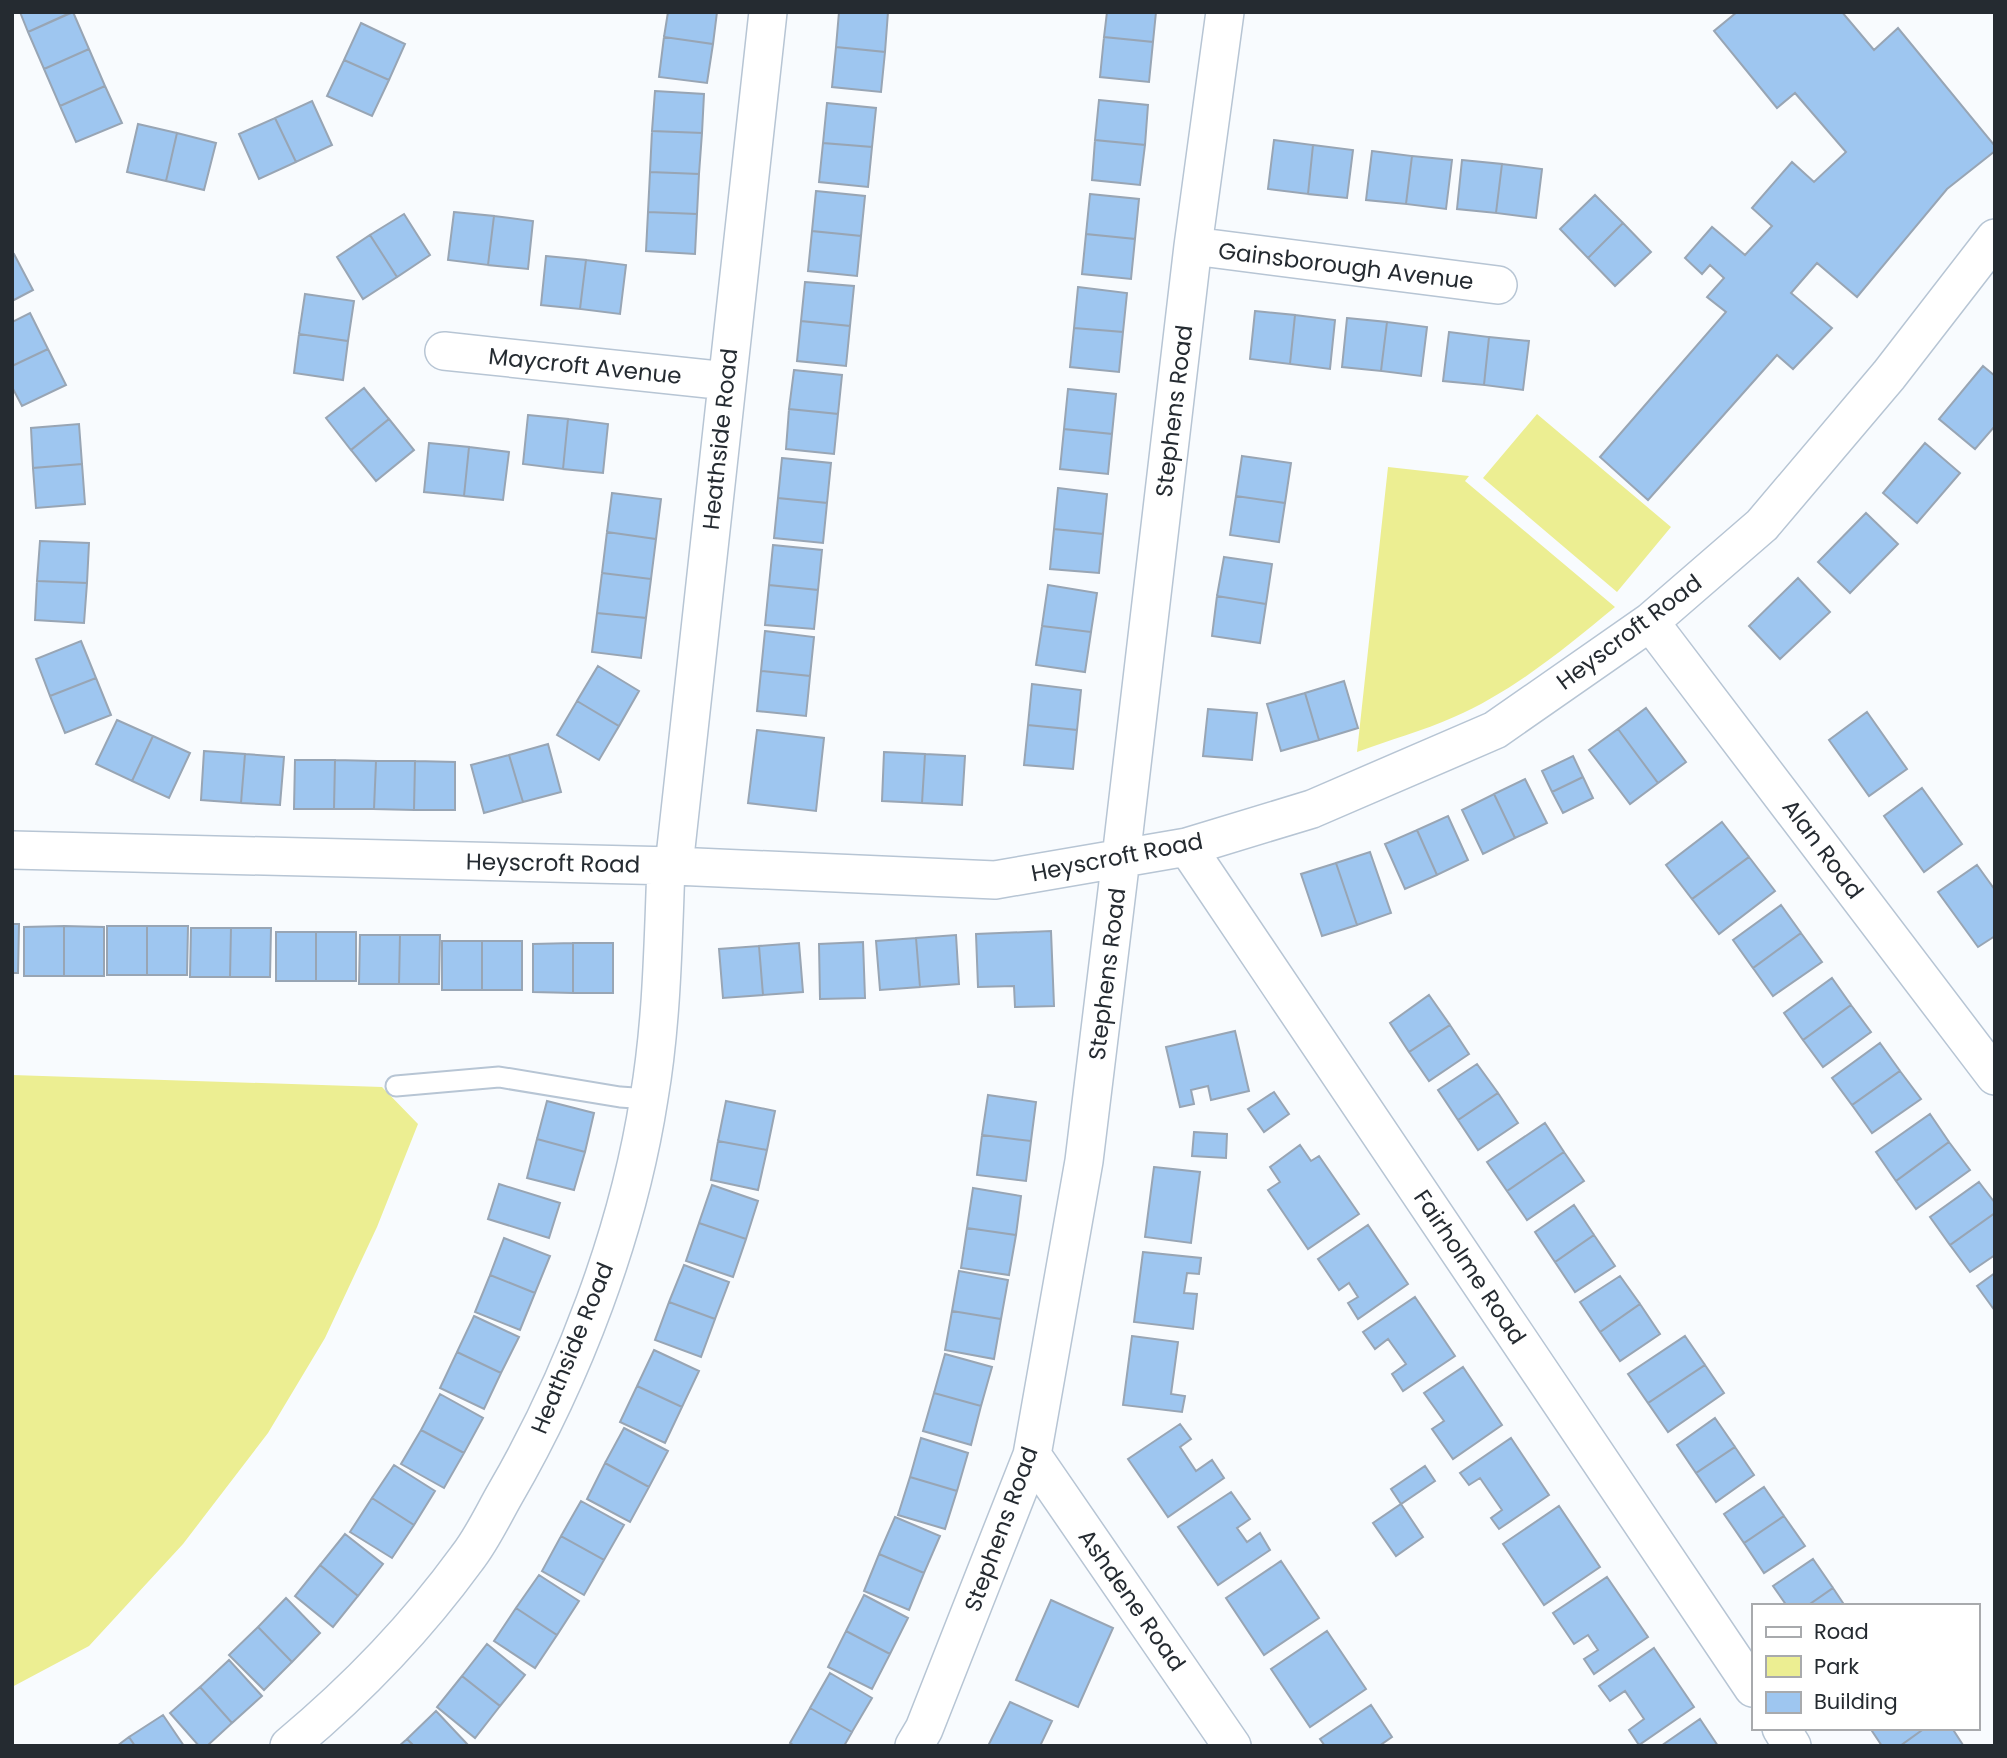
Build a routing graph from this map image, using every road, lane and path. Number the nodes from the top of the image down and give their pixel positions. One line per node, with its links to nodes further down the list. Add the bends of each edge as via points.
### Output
1 (768, 12): 7 (street, Heathside Road)
2 (1225, 12): 4 (street, Stephens Road)
3 (1995, 238): 8 (street, Heyscroft Road, via 1889,375 1762,525)
4 (1194, 246): 5 (street, Gainsborough Avenue); 11 (street, Stephens Road)
5 (1498, 285)
6 (443, 351): 7 (street, Maycroft Avenue)
7 (727, 381): 12 (street, Heathside Road)
8 (1650, 622): 9 (street, Heyscroft Road, via 1495,730 1312,809); 13 (street, Alan Road)
9 (1186, 847): 11 (street, Heyscroft Road); 17 (street, Fairholme Road)
10 (12, 850): 12 (street, Heyscroft Road)
11 (1121, 858): 12 (street, Heyscroft Road, via 995,880); 16 (street, Stephens Road, via 1084,1161)
12 (670, 866): 15 (street, Heathside Road)
13 (1995, 1076)
14 (396, 1086): 15 (lane, via 499,1077)
15 (649, 1099): 19 (street, Heathside Road, via 629,1194 601,1283 529,1452 469,1557 396,1646)
16 (1031, 1455): 20 (street, Stephens Road); 21 (street, Ashdene Road)
17 (1752, 1687)
18 (1781, 1730): 22 (street)
19 (289, 1746)
20 (914, 1746)
21 (1232, 1746)
22 (1792, 1746)

